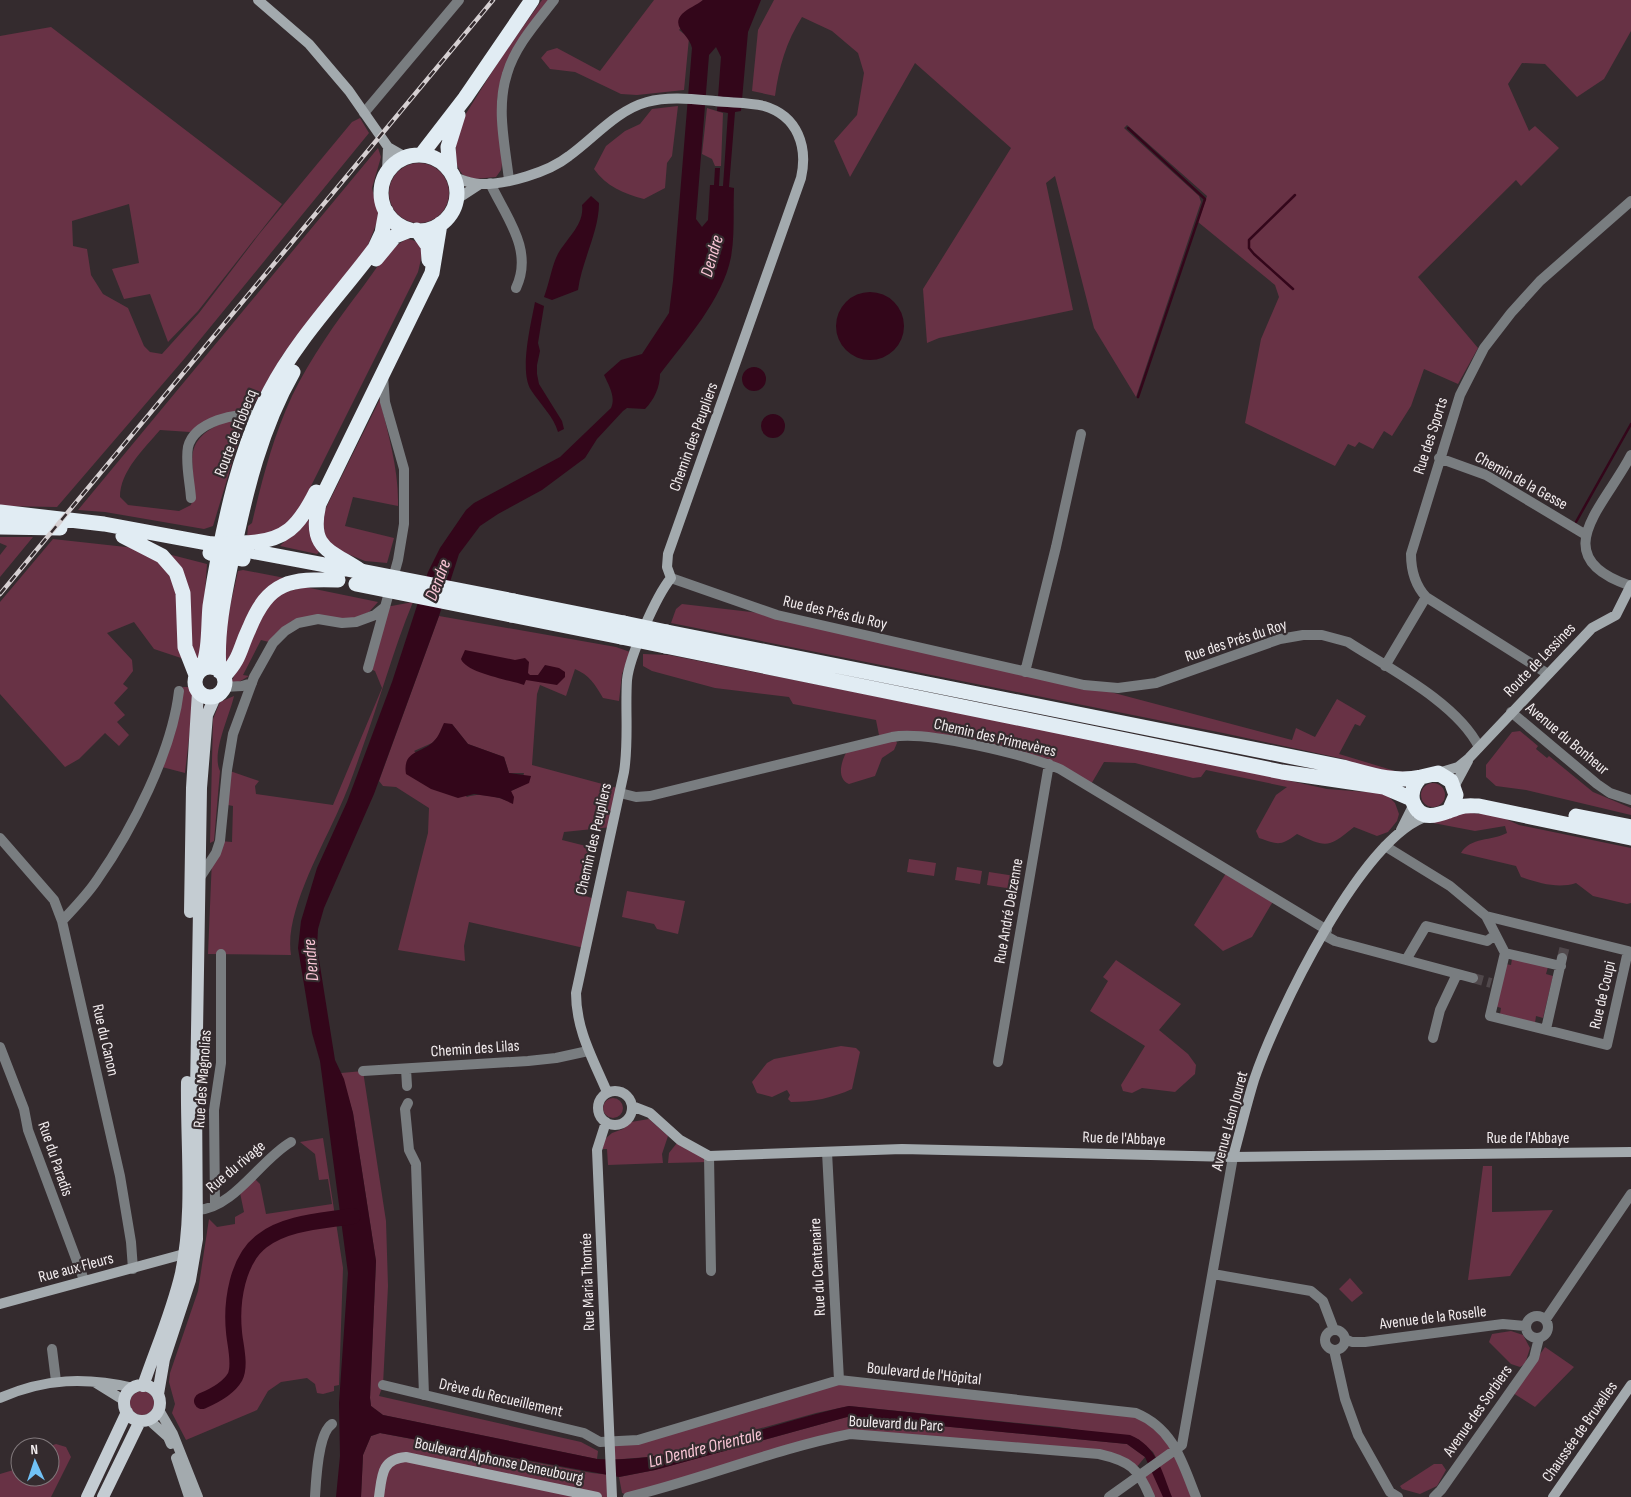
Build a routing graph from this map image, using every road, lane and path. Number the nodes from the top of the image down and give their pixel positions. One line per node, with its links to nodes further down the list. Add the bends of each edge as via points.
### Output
1 (258, 0): 6 (street, via 309,44)
2 (459, 0): 6 (street)
3 (532, 0): 5 (highway)
4 (554, 0): 11 (street, via 525,39 507,72 502,111)
5 (465, 98): 8 (highway); 10 (highway, via 450,136 448,157)
6 (364, 113): 7 (street)
7 (388, 147): 8 (street, via 402,155); 9 (street)
8 (417, 155): 9 (highway, via 394,164); 10 (highway, via 437,159)
9 (387, 172): 15 (highway, via 382,188)
10 (452, 174): 12 (street, Chemin des Peupliers); 13 (highway)
11 (509, 180): 12 (street, Chemin des Peupliers); 32 (street, Chemin des Peupliers, via 557,164 624,112 654,100 683,99 763,106 779,112 802,140 804,166 668,554 667,567)
12 (485, 184): 13 (street, Chemin des Peupliers); 18 (street, via 518,236 524,271)
13 (457, 199): 16 (highway, via 452,213)
14 (1631, 201): 22 (street, Rue des Sports, via 1594,231 1510,313 1484,348 1460,395)
15 (386, 212): 17 (highway, via 396,223); 20 (highway, Route de Flobecq, via 375,248 296,350 270,390)
16 (440, 224): 17 (highway); 19 (highway, via 432,273)
17 (414, 230): 30 (highway, via 428,246 426,273 305,514 284,534); 44 (highway, Route de Flobecq, via 400,233 391,241 320,329 301,356 274,408 245,496 221,614 218,649)
18 (516, 288)
19 (383, 374): 31 (highway, via 319,504 316,517 316,535 323,548); 36 (street, via 385,402 404,469 404,524)
20 (258, 416): 24 (street, via 235,414 196,433 188,446); 40 (highway, Route de Flobecq, via 234,487 216,572 207,654)
21 (1080, 434): 41 (street)
22 (1439, 458): 27 (street, Chemin de la Gesse, via 1486,475); 35 (street, Rue des Sports, via 1411,554 1413,574)
23 (1630, 461): 27 (street, via 1592,520)
24 (191, 498)
25 (0, 512): 29 (highway, via 104,524)
26 (0, 527): 28 (highway, via 52,528)
27 (1586, 535): 34 (street, via 1586,552 1597,571)
28 (123, 536): 29 (highway); 40 (highway, via 162,556 176,572 183,593 185,647)
29 (211, 548): 30 (highway, bridge)
30 (245, 551): 31 (highway); 33 (highway)
31 (359, 578): 33 (highway); 37 (highway, bridge)
32 (671, 578): 41 (street, Rue des Prés du Roy, via 777,615); 55 (street, Chemin des Peupliers, via 642,636 627,678 628,742)
33 (338, 580): 44 (highway, via 305,580 271,591 249,627 239,658)
34 (1630, 591): 42 (street, Route de Lessines, via 1616,614 1592,628)
35 (1426, 597): 38 (street); 42 (street, Rue des Sports)
36 (385, 606): 39 (street); 43 (street, via 375,615 356,622 312,619 289,627 273,643)
37 (666, 639): 53 (highway, via 1342,766 1386,778); 57 (highway, via 1282,772 1384,787)
38 (1385, 666): 41 (street, Rue des Prés du Roy, via 1348,642 1322,635 1303,635 1271,642 1137,687 1084,685); 49 (street, Rue des Prés du Roy, via 1449,710)
39 (368, 668)
40 (199, 672): 44 (highway, via 211,667); 46 (highway, via 194,681)
41 (1025, 672)
42 (1548, 674): 48 (street, Route de Lessines)
43 (252, 683): 44 (street, via 242,686); 47 (street)
44 (221, 684): 46 (highway, via 206,697); 47 (street); 65 (main road, via 207,715 203,744)
45 (179, 691): 67 (street, via 166,745 136,814 97,880)
46 (198, 692): 95 (main road, via 191,806 187,1091 189,1197)
47 (245, 700): 65 (street, via 231,741 220,841)
48 (1511, 712): 49 (street, Route de Lessines); 56 (street, Avenue du Bonheur, via 1597,784 1610,793)
49 (1479, 747): 50 (street, Route de Lessines)
50 (1469, 758): 52 (street, Route de Lessines, via 1458,767); 54 (street, Route de Lessines)
51 (1049, 764): 55 (street, Chemin des Primevères, via 906,735 650,796); 68 (street, Chemin des Primevères); 79 (street, Rue André Delzenne)
52 (1438, 773): 53 (highway); 54 (highway, via 1446,777)
53 (1421, 777): 57 (highway, via 1414,786)
54 (1454, 788): 58 (highway, via 1455,801); 60 (highway, via 1484,799)
55 (620, 793): 78 (street, Chemin des Peupliers, via 577,980 576,1012)
56 (1631, 800)
57 (1413, 802): 59 (highway, via 1418,810); 61 (street, Avenue Léon Jouret)
58 (1448, 811): 59 (highway); 63 (highway, via 1462,806 1480,806)
59 (1430, 816): 61 (street, Avenue Léon Jouret, via 1419,819)
60 (1631, 827)
61 (1399, 833): 64 (street, Avenue Léon Jouret)
62 (0, 838): 67 (street, Rue du Canon, via 54,900)
63 (1631, 838)
64 (1385, 846): 66 (street, Rue de Coupi, via 1450,886); 68 (street, Avenue Léon Jouret, via 1361,875)
65 (199, 879): 94 (main road)
66 (1486, 916): 69 (street, Rue de Coupi); 75 (street, Rue de Coupi, via 1566,942 1628,951 1607,1045)
67 (62, 922): 97 (street, Rue du Canon, via 120,1176)
68 (1326, 932): 72 (street, via 1335,941); 91 (street, Avenue Léon Jouret, via 1288,998 1255,1079)
69 (1495, 935): 70 (street, Rue de Coupi); 72 (street, via 1488,941 1426,926)
70 (1505, 953): 75 (street, Rue de Coupi, via 1494,984 1490,1016); 75 (street, via 1561,962)
71 (221, 954): 93 (street, Rue des Magnolias, via 222,1063 214,1110)
72 (1406, 960): 73 (street)
73 (1457, 974): 74 (street); 76 (street, via 1440,1010)
74 (1473, 978)
75 (1546, 1029)
76 (1433, 1038)
77 (0, 1047): 101 (street, Rue du Paradis)
78 (588, 1051): 80 (street, Chemin des Lilas, via 528,1061); 83 (street, Chemin des Peupliers)
79 (998, 1062)
80 (406, 1068): 81 (street, Chemin des Lilas); 82 (street)
81 (363, 1071)
82 (408, 1086)
83 (607, 1092): 85 (street, via 622,1092); 86 (street, via 598,1108)
84 (408, 1103): 118 (street, via 405,1109 408,1150 416,1164 418,1198)
85 (632, 1106): 86 (street, via 630,1116 622,1124); 90 (street, via 650,1113 680,1140)
86 (606, 1122): 124 (street, Rue Maria Thomée, via 597,1150)
87 (291, 1142): 93 (street, Rue du rivage)
88 (827, 1152): 90 (street, Rue de l'Abbaye); 91 (street, Rue de l'Abbaye, via 979,1150); 111 (street, Rue du Centenaire)
89 (1631, 1152): 91 (street, Rue de l'Abbaye)
90 (709, 1156): 98 (street)
91 (1233, 1157): 99 (street, Avenue Léon Jouret)
92 (1631, 1194): 104 (street)
93 (215, 1205): 94 (street, Rue du rivage)
94 (198, 1210): 103 (main road, via 194,1260)
95 (184, 1254): 96 (street, Rue aux Fleurs); 100 (main road); 103 (street, via 190,1258)
96 (160, 1262): 97 (street, Rue aux Fleurs); 100 (street, via 176,1267)
97 (133, 1268): 101 (street, Rue aux Fleurs)
98 (711, 1271)
99 (1213, 1274): 106 (street, via 1311,1291 1323,1301); 125 (street, Avenue Léon Jouret, via 1182,1445)
100 (180, 1275): 116 (main road, via 168,1317)
101 (84, 1280): 102 (street, Rue aux Fleurs)
102 (0, 1304)
103 (181, 1307): 117 (main road, via 164,1359)
104 (1546, 1319): 105 (street, Avenue de la Roselle, via 1532,1318); 107 (street, via 1548,1333)
105 (1526, 1326): 107 (street, via 1530,1336); 108 (street, Avenue de la Roselle, via 1503,1324 1365,1342)
106 (1334, 1330): 108 (street, via 1342,1333); 110 (street, via 1326,1339 1326,1345)
107 (1539, 1338): 140 (street, Avenue des Sorbiers, via 1534,1358)
108 (1345, 1339): 110 (street, via 1342,1347)
109 (52, 1349): 112 (street)
110 (1334, 1350): 139 (street, via 1345,1399 1358,1435 1390,1492)
111 (838, 1380): 124 (street, Boulevard de l'Hôpital, via 638,1440); 125 (street, Boulevard de l'Hôpital, via 1136,1413 1152,1420)
112 (56, 1381): 113 (street); 119 (street, via 40,1383)
113 (95, 1383): 116 (street); 120 (street)
114 (383, 1385): 118 (street, Drève du Recueillement)
115 (1631, 1385): 141 (street, Chaussée de Bruxelles)
116 (138, 1387): 117 (main road); 120 (main road, via 128,1394)
117 (158, 1394): 121 (main road)
118 (424, 1395): 124 (street, Drève du Recueillement, via 584,1433)
119 (0, 1398)
120 (126, 1407): 122 (main road); 128 (main road)
121 (159, 1410): 122 (main road); 131 (street, via 173,1434)
122 (144, 1420): 129 (main road); 130 (street, via 168,1436)
123 (330, 1426): 132 (street, via 322,1444)
124 (610, 1445): 127 (street, Rue Maria Thomée)
125 (1177, 1450): 126 (street); 138 (street, Boulevard de l'Hôpital)
126 (1141, 1475): 135 (street, Boulevard du Parc, via 1118,1458 1099,1454 850,1434 815,1441 667,1488); 136 (street); 137 (street)
127 (612, 1494)
128 (87, 1497)
129 (103, 1497)
130 (189, 1497)
131 (198, 1497)
132 (315, 1497)
133 (379, 1497): 134 (street, Boulevard Alphonse Deneubourg, via 383,1471 395,1458 406,1457)
134 (597, 1497)
135 (628, 1497)
136 (1109, 1497)
137 (1150, 1497)
138 (1196, 1497)
139 (1398, 1497)
140 (1434, 1497)
141 (1553, 1497)

